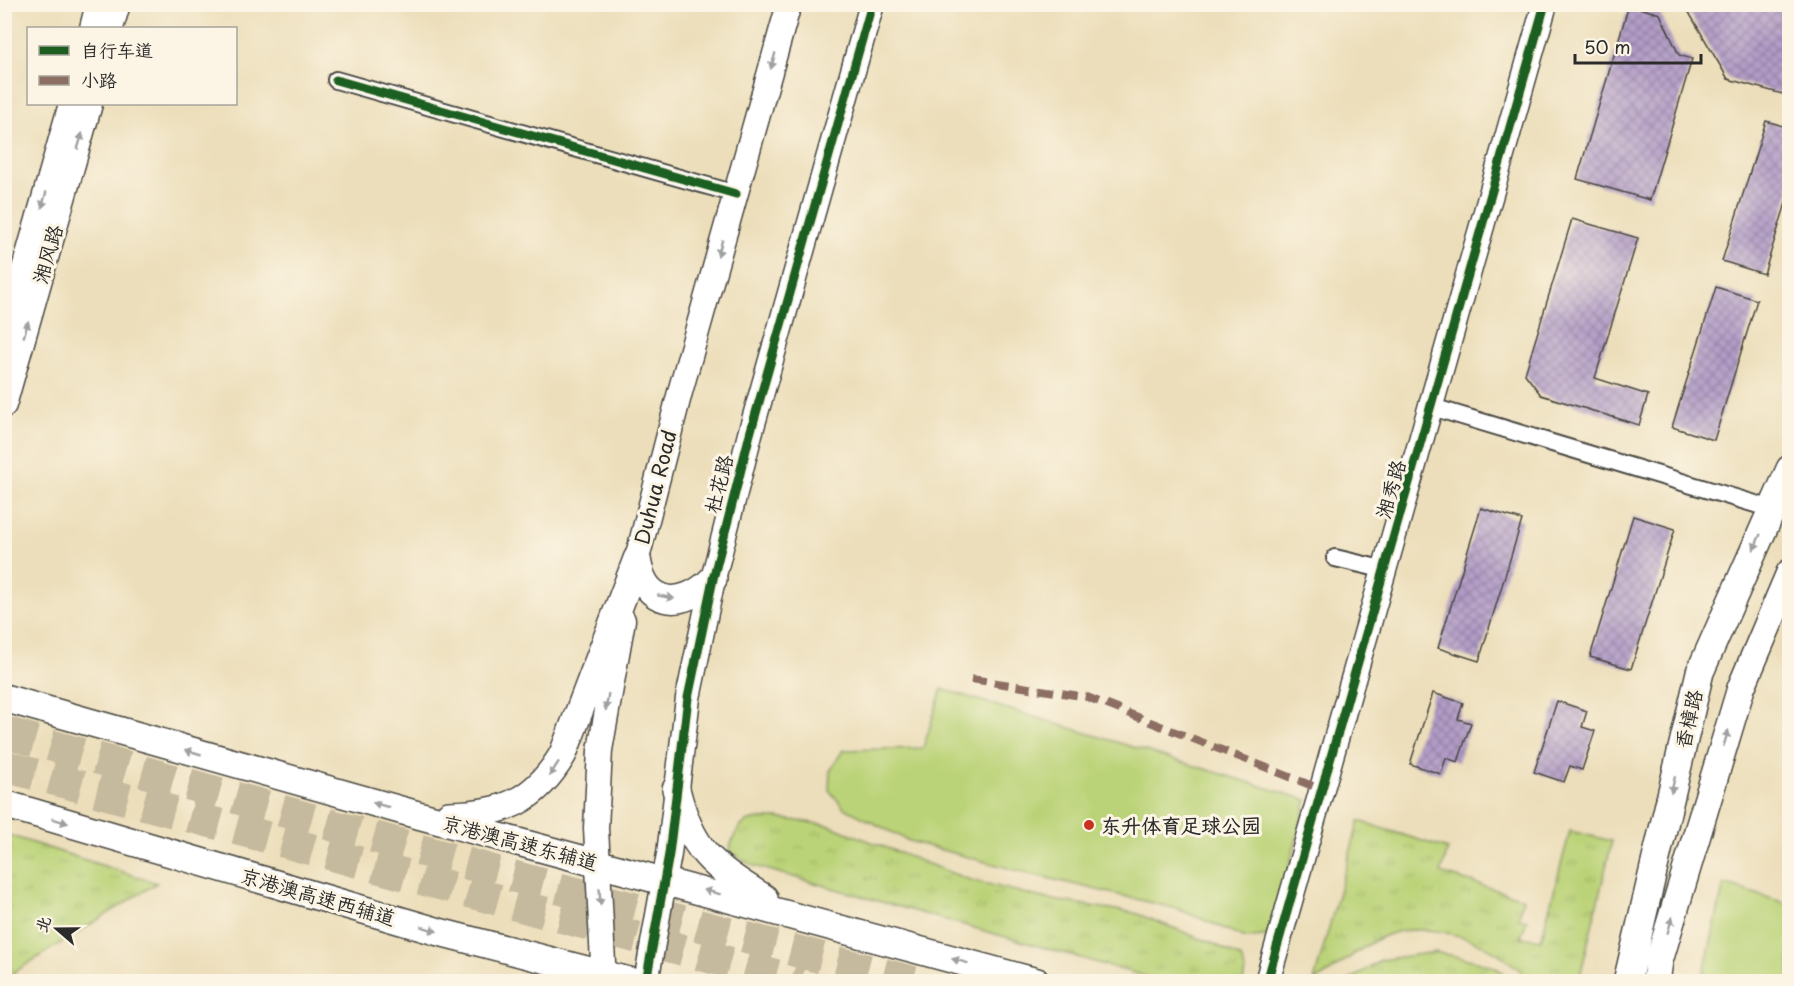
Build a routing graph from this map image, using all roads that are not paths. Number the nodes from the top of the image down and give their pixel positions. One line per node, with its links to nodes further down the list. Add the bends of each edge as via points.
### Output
1 (99, 4): 7 (street)
2 (118, 4): 8 (street)
3 (789, 4): 12 (street, Duhua Road, one-way to 12)
4 (872, 4): 22 (street, 杜花路)
5 (1545, 4): 15 (street, 湘秀路)
6 (1560, 4): 15 (street, 湘秀路)
7 (92, 27)
8 (111, 27)
9 (336, 80): 12 (street)
10 (71, 105): 13 (street, 湘风路, one-way to 13)
11 (90, 105): 14 (street, 湘风路, one-way to 11)
12 (736, 194): 19 (street, Duhua Road, one-way to 19)
13 (4, 339)
14 (4, 405)
15 (1438, 409): 17 (street); 20 (street, 湘秀路); 35 (street, 湘秀路)
16 (1790, 469): 17 (main road, 香樟路)
17 (1772, 509): 36 (main road, 香樟路, one-way to 36, via 1700,672)
18 (1335, 558): 20 (street)
19 (637, 559): 22 (main road, one-way to 22, via 644,585 664,598 690,597); 26 (main road, one-way to 26, via 567,744 551,775 524,798 491,812); 27 (street, Duhua Road, one-way to 27, via 600,750)
20 (1386, 570): 34 (street, 湘秀路)
21 (1790, 573): 37 (main road, 香樟路, one-way to 21, via 1741,688)
22 (713, 579): 24 (street, 杜花路, via 687,698)
23 (4, 698): 26 (main road, 京港澳高速东辅道, one-way to 23)
24 (676, 789): 28 (street, 杜花路); 29 (main road, via 687,829 713,862)
25 (4, 804): 30 (main road, 京港澳高速西辅道, one-way to 30, via 527,955)
26 (418, 815): 27 (main road, 京港澳高速东辅道)
27 (598, 862): 28 (main road, 京港澳高速东辅道); 30 (street, Duhua Road, one-way to 30)
28 (664, 879): 29 (main road, 京港澳高速东辅道, one-way to 28); 32 (street, 杜花路)
29 (793, 915): 33 (main road, 京港澳高速东辅道, one-way to 29)
30 (596, 979): 31 (main road, 京港澳高速西辅道)
31 (633, 981)
32 (646, 981)
33 (1037, 981)
34 (1267, 981)
35 (1285, 981)
36 (1627, 981)
37 (1656, 981)

